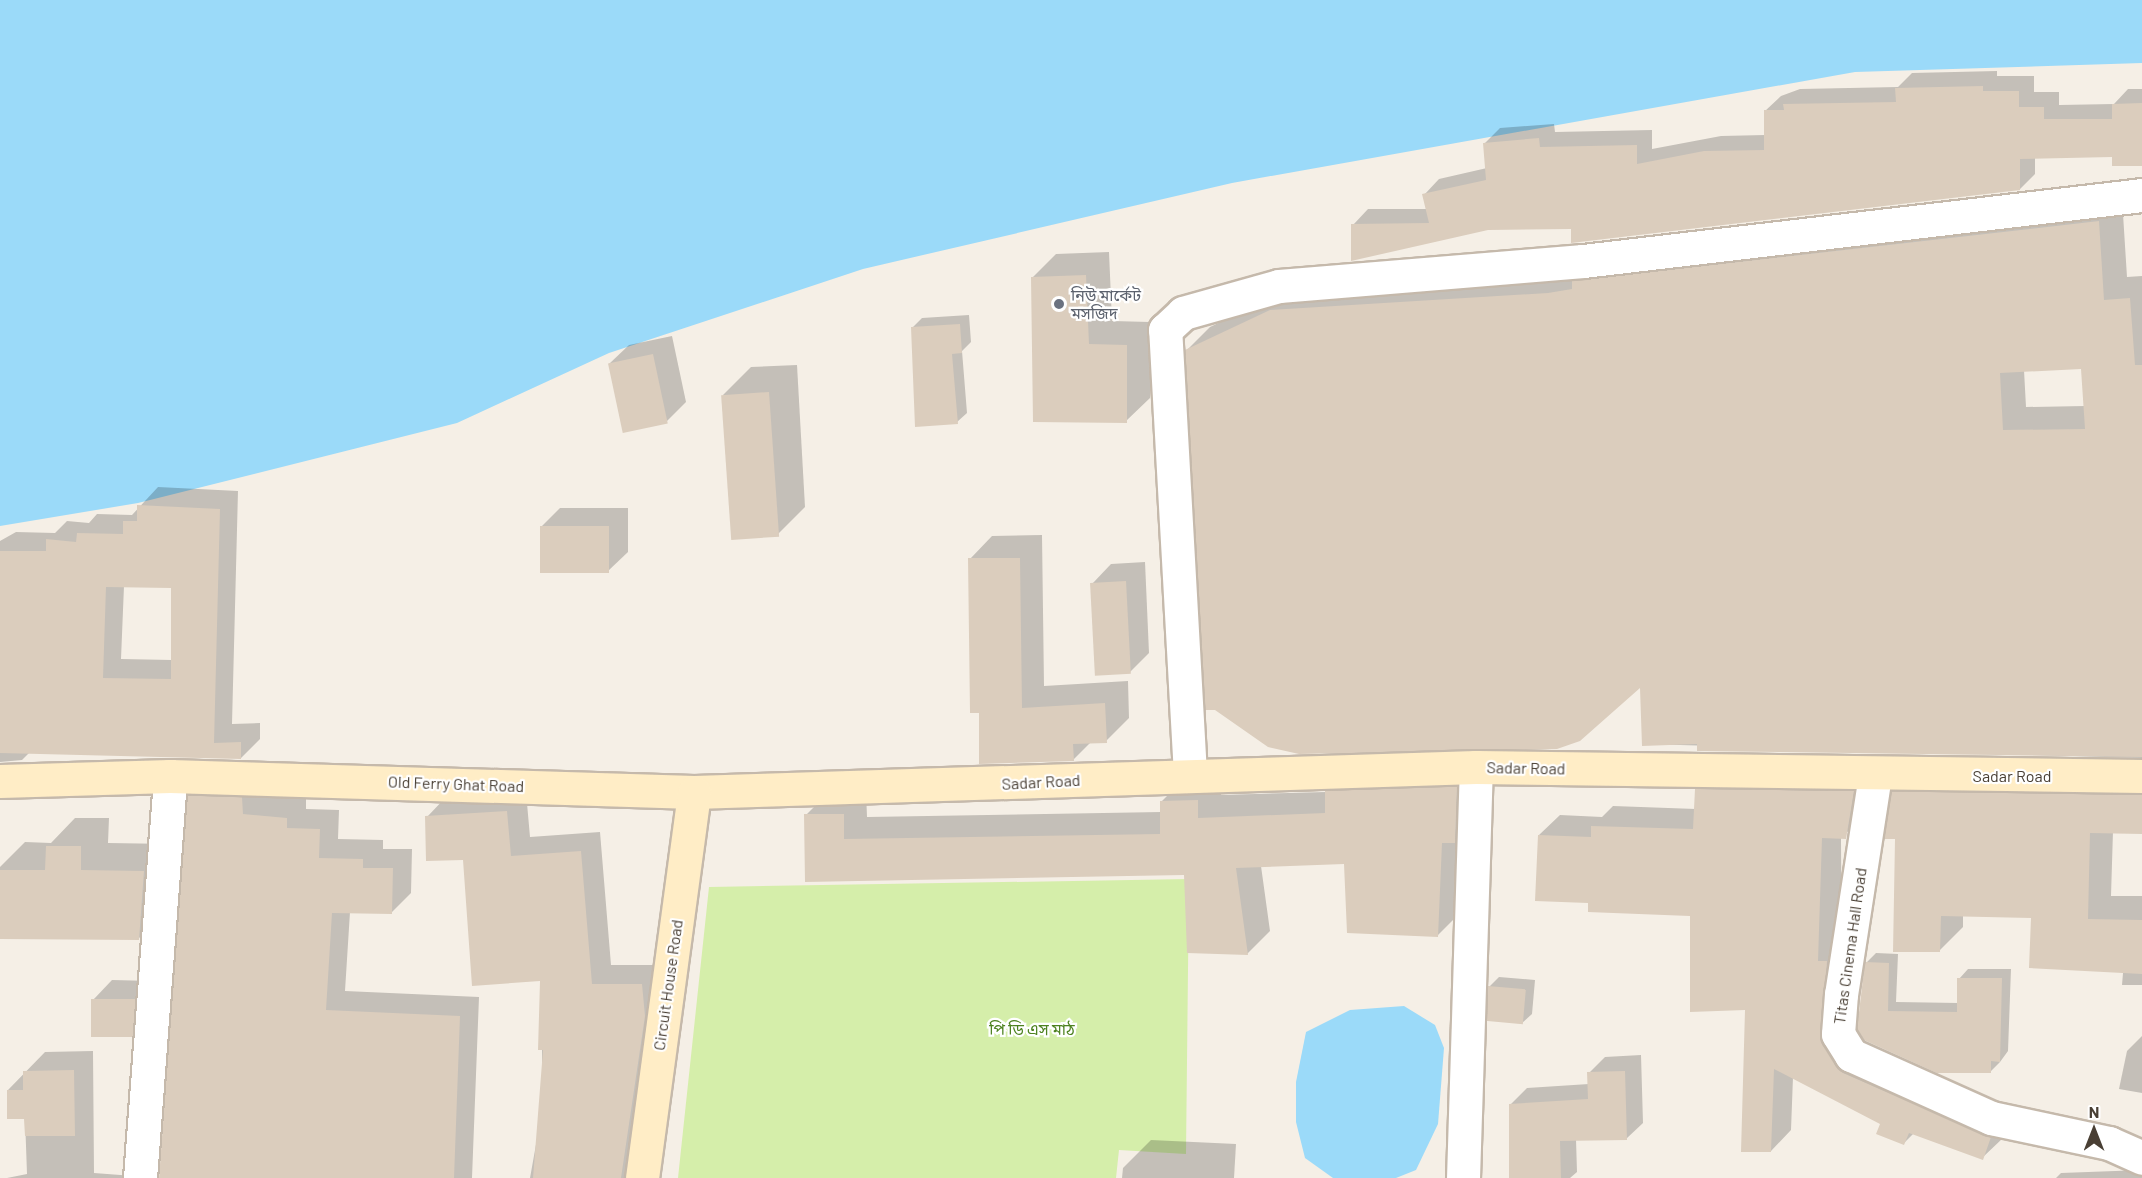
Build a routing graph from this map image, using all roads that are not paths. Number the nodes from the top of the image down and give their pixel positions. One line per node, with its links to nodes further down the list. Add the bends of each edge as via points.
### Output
1 (2142, 195): 3 (street, via 1583,261 1279,286 1183,313 1165,330)
2 (1476, 767): 3 (street, Sadar Road); 4 (street, Sadar Road); 13 (street)
3 (1190, 774): 8 (street, Sadar Road)
4 (1875, 775): 6 (street, Sadar Road); 10 (street, Titas Cinema Hall Road, via 1841,994 1838,1034 1851,1055 1991,1118 2109,1143)
5 (170, 776): 7 (street, Old Ferry Ghat Road); 9 (street, Old Ferry Ghat Road); 11 (street)
6 (2142, 776)
7 (0, 780)
8 (911, 788): 9 (street, Old Ferry Ghat Road)
9 (694, 792): 12 (street, Circuit House Road)
10 (2142, 1158)
11 (140, 1178)
12 (642, 1178)
13 (1463, 1178)

